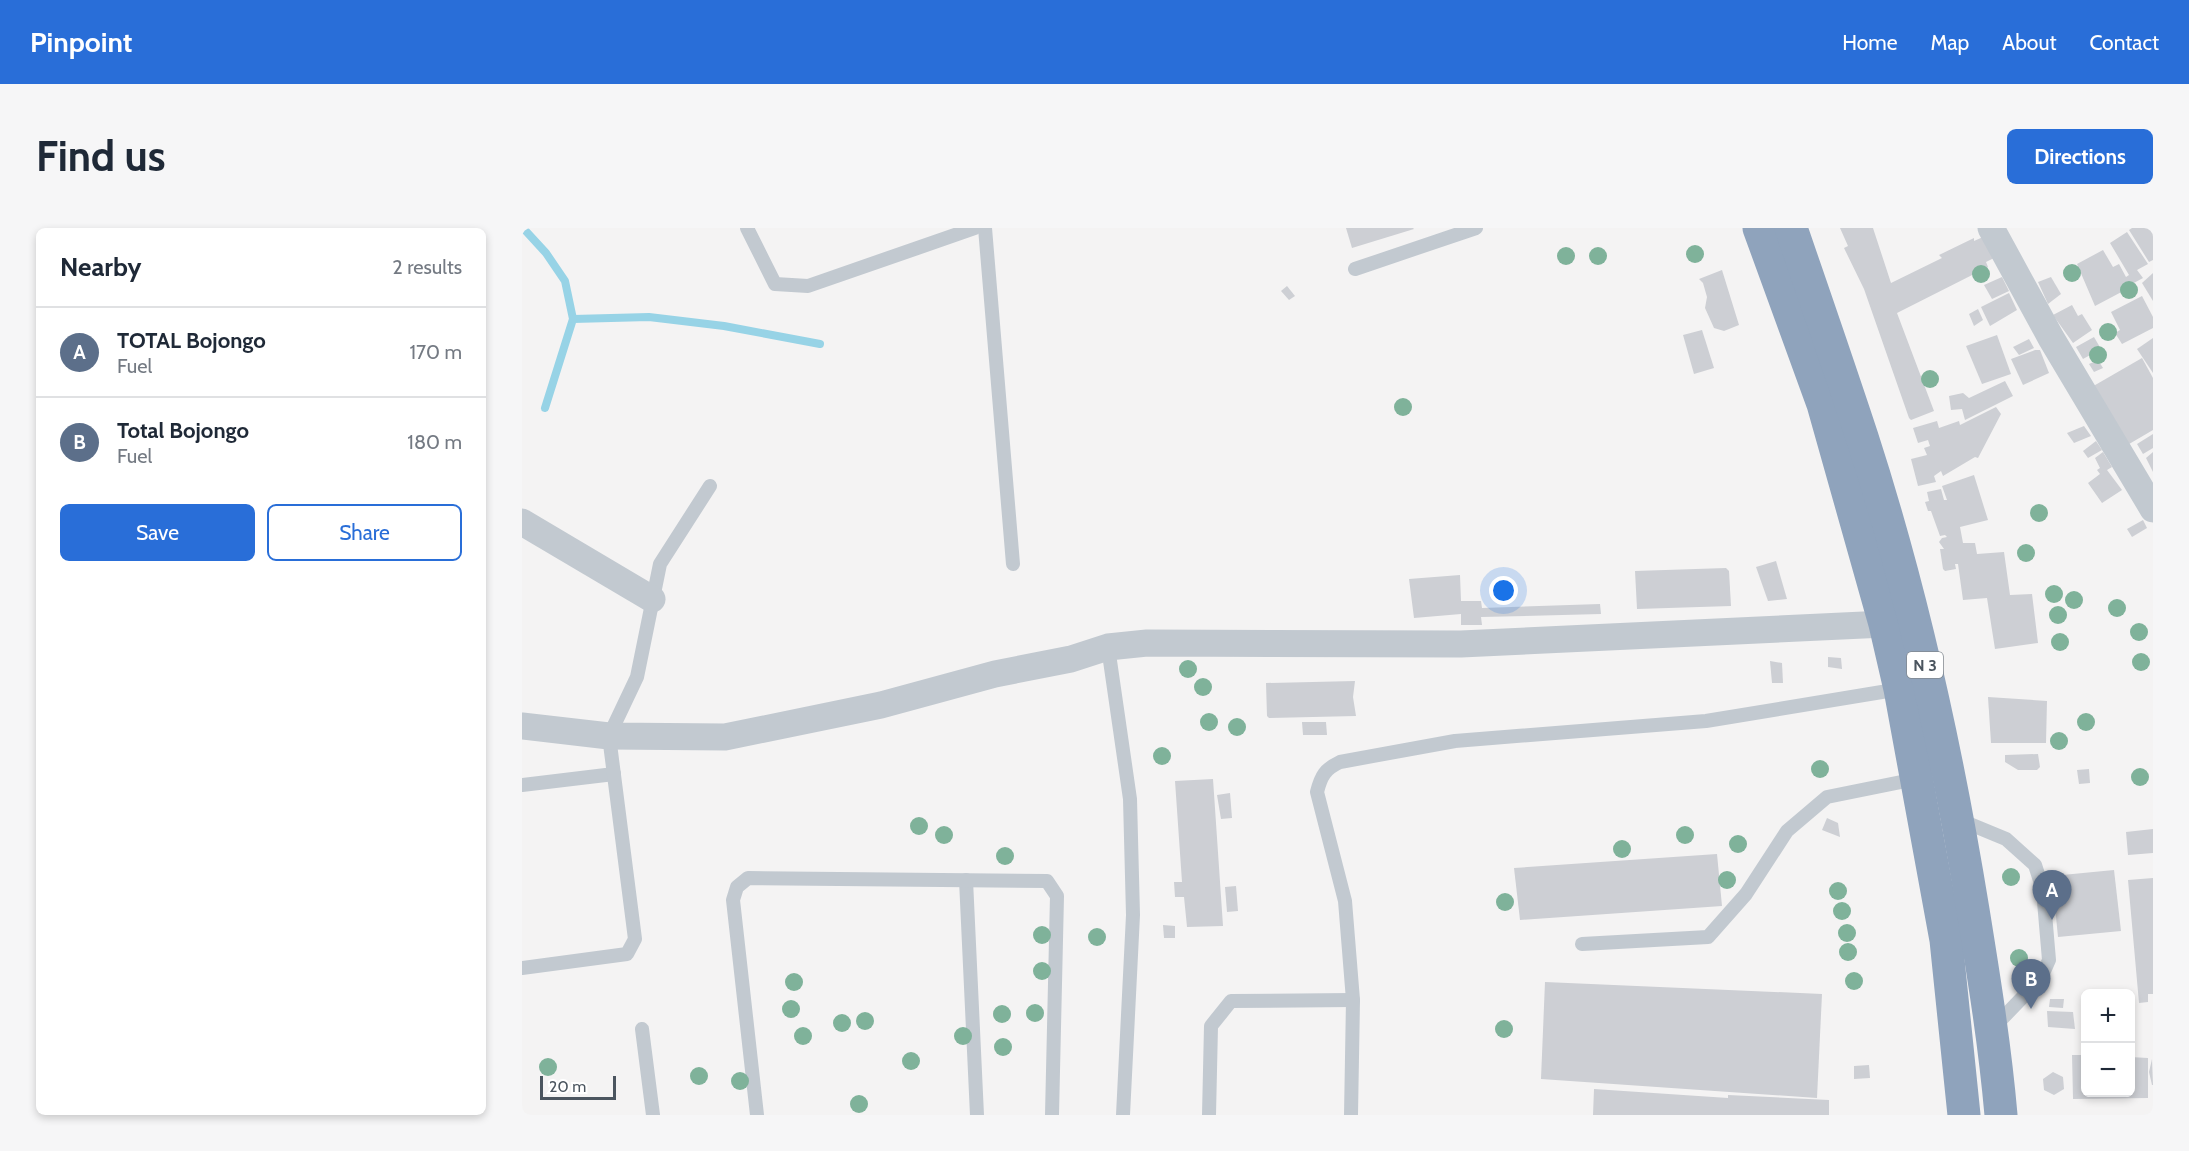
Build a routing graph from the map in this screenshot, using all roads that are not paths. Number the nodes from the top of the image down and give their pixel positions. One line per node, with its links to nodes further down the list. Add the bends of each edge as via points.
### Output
1 (747, 228): 2 (lane, via 775,284 808,286)
2 (975, 228)
3 (986, 228): 13 (lane)
4 (1476, 228): 8 (lane)
5 (1759, 228): 9 (highway, N 3)
6 (1791, 228): 9 (highway, N 3)
7 (1991, 228): 11 (street, via 2051,338)
8 (1355, 269)
9 (1836, 400): 15 (highway, N 3); 23 (highway, N 3, via 1911,608)
10 (710, 486): 14 (lane, via 660,564)
11 (2153, 508)
12 (522, 522): 14 (street)
13 (1013, 564)
14 (652, 599): 19 (lane, via 637,678)
15 (1885, 624): 16 (street, via 1461,644 1147,643); 17 (highway, N 3)
16 (1108, 647): 19 (street, via 881,705 725,737); 34 (lane, via 1130,799 1133,915)
17 (1900, 689): 21 (highway, N 3); 27 (lane, via 1706,722 1455,741 1340,762 1328,768 1320,777 1317,792 1345,901)
18 (522, 726): 19 (street)
19 (609, 736): 20 (lane)
20 (614, 774): 22 (lane); 26 (lane, via 635,939 627,954)
21 (1917, 779): 25 (lane, via 1827,797 1787,831 1746,894 1708,937); 37 (highway, N 3, via 1946,940)
22 (522, 785)
23 (1958, 818): 29 (highway, N 3); 29 (lane, via 2006,840 2035,865 2043,890 2049,960 2041,978)
24 (966, 880): 31 (lane, via 747,878 737,887 733,900); 32 (lane); 33 (lane, via 1047,881 1057,896)
25 (1581, 944)
26 (522, 968)
27 (1353, 1000): 35 (lane, via 1232,1001 1211,1026); 36 (lane)
28 (642, 1029): 30 (lane)
29 (1991, 1030): 38 (highway, N 3)
30 (653, 1115)
31 (757, 1115)
32 (977, 1115)
33 (1052, 1115)
34 (1123, 1115)
35 (1209, 1115)
36 (1351, 1115)
37 (1964, 1115)
38 (2001, 1115)

